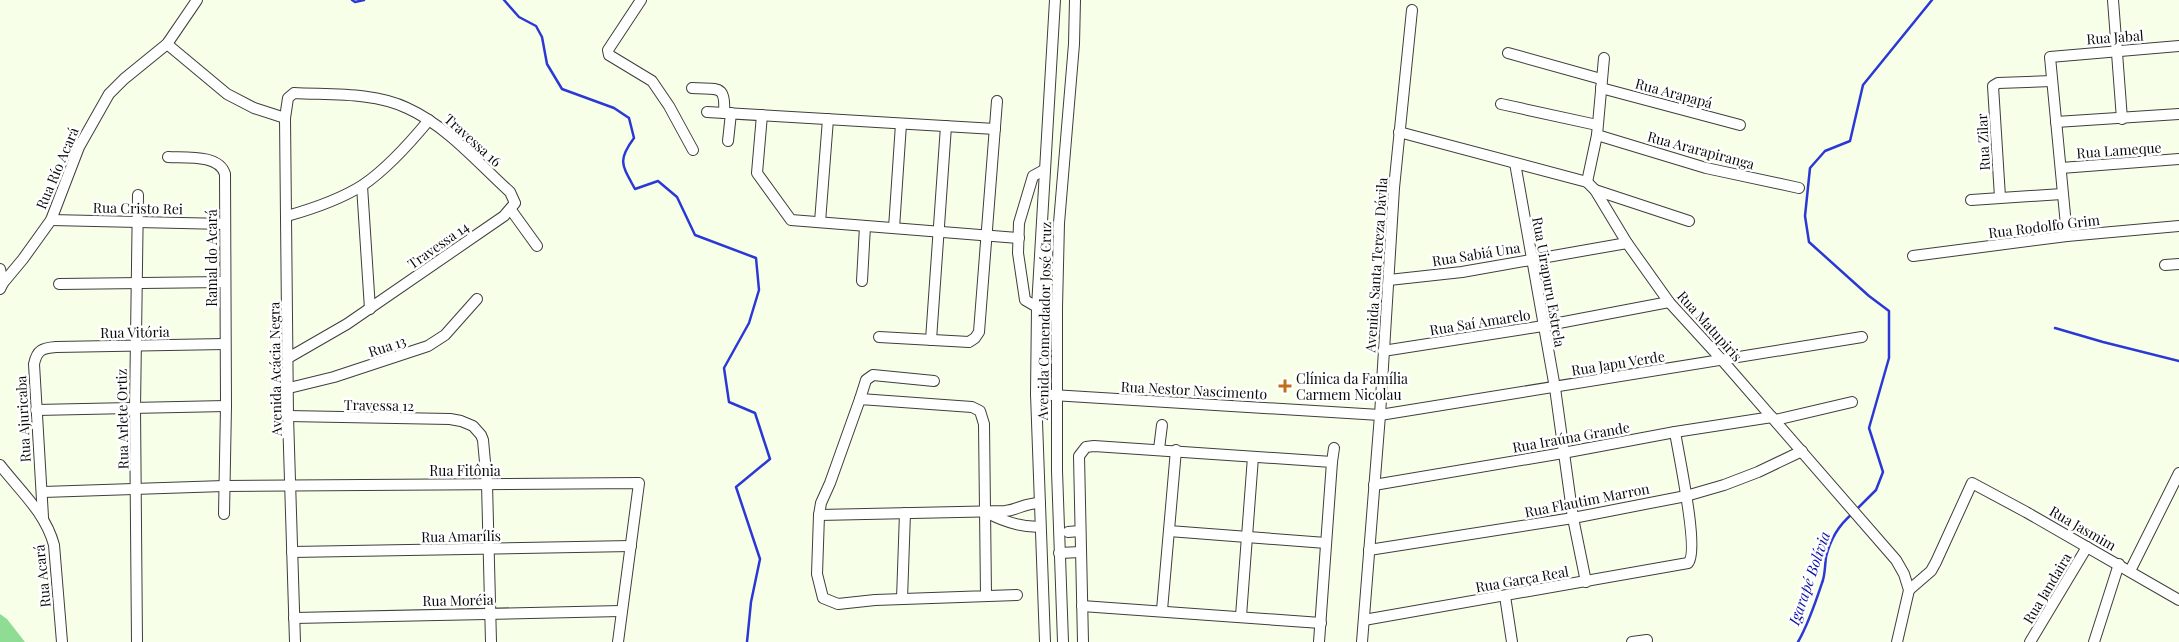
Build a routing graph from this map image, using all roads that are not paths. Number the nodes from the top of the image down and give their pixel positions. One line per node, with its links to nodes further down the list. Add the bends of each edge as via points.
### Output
1 (197, 0): 7 (street, Rua Río Acará)
2 (641, 0): 34 (street, via 610,45 609,55 652,81)
3 (1055, 0): 39 (street, Avenida Comendador José Cruz)
4 (1075, 0): 93 (street, Avenida Comendador José Cruz, via 1059,222)
5 (2113, 0): 9 (street)
6 (1412, 10): 32 (street, Avenida Santa Tereza Dávila)
7 (167, 44): 22 (street, via 236,100); 50 (street, Rua Río Acará, via 109,94 79,147)
8 (2179, 46): 9 (street, Rua Jabal)
9 (2117, 52): 12 (street, Rua Jabal, via 2052,56); 24 (street)
10 (1508, 53): 13 (street, Rua Arapapá)
11 (1604, 58): 13 (street)
12 (2052, 81): 26 (street); 46 (street, Rua Zilar, via 1998,83 1993,86)
13 (1601, 84): 28 (street, Rua Arapapá); 31 (street)
14 (692, 88): 19 (street, via 719,90 725,97)
15 (290, 95): 22 (street, Avenida Acácia Negra); 25 (street, Travessa 16, via 373,98 407,107)
16 (997, 101): 30 (street)
17 (1501, 104): 31 (street, Rua Ararapiranga)
18 (707, 112): 19 (street)
19 (727, 113): 21 (street); 33 (street)
20 (2179, 114): 24 (street)
21 (762, 115): 23 (street); 53 (street, via 757,173 791,220)
22 (286, 118): 49 (street, Avenida Acácia Negra)
23 (828, 119): 27 (street); 53 (street)
24 (2122, 119): 26 (street)
25 (429, 120): 41 (street, via 388,164); 48 (street, Travessa 16, via 510,192 515,198)
26 (2056, 122): 38 (street)
27 (901, 124): 29 (street); 57 (street)
28 (1740, 125)
29 (946, 126): 30 (street); 58 (street)
30 (995, 129): 59 (street)
31 (1597, 130): 40 (street); 42 (street, Rua Ararapiranga, via 1706,168)
32 (1400, 132): 37 (street); 69 (street, Avenida Santa Tereza Dávila)
33 (728, 141)
34 (693, 150)
35 (168, 157): 54 (street, Ramal do Acará, via 213,161 221,165 225,179)
36 (2179, 159): 38 (street, Rua Lameque)
37 (1515, 163): 40 (street); 65 (street, Rua Uirapuru Estrela)
38 (2061, 168): 44 (street)
39 (1044, 170): 61 (street, via 1033,176 1019,223); 77 (street, Avenida Comendador José Cruz)
40 (1587, 182): 43 (street, Rua Matupiris)
41 (362, 186): 49 (street); 78 (street)
42 (1799, 188)
43 (1595, 190): 51 (street); 62 (street, Rua Matupiris)
44 (2062, 194): 46 (street); 60 (street)
45 (138, 195): 52 (street, Rua Arlete Ortiz)
46 (2000, 198): 47 (street)
47 (1971, 200)
48 (511, 210): 63 (street); 78 (street, Travessa 14)
49 (287, 216): 87 (street, Avenida Acácia Negra)
50 (51, 220): 52 (street, Rua Cristo Rei); 74 (street, Rua Río Acará)
51 (1688, 221)
52 (137, 222): 54 (street, Rua Cristo Rei); 73 (street, Rua Arlete Ortiz)
53 (820, 222): 55 (street)
54 (225, 224): 71 (street, Ramal do Acará)
55 (865, 226): 57 (street); 70 (street)
56 (2179, 226): 60 (street, Rua Rodolfo Grim)
57 (894, 228): 58 (street)
58 (939, 232): 59 (street); 82 (street)
59 (987, 235): 61 (street); 82 (street, via 976,338 969,342)
60 (2067, 236): 64 (street, Rua Rodolfo Grim)
61 (1018, 238): 77 (street, via 1025,300)
62 (1627, 243): 65 (street, Rua Sabiá Una); 76 (street, Rua Matupiris)
63 (537, 246)
64 (1913, 256)
65 (1531, 260): 69 (street, Rua Sabiá Una); 79 (street, Rua Uirapuru Estrela)
66 (2179, 264): 67 (street)
67 (2166, 266)
68 (0, 269): 74 (street)
69 (1389, 280): 86 (street, Avenida Santa Tereza Dávila)
70 (862, 281)
71 (225, 282): 73 (street); 83 (street, Ramal do Acará)
72 (59, 284): 73 (street)
73 (136, 284): 84 (street, Rua Arlete Ortiz)
74 (1, 286)
75 (477, 299): 90 (street, Rua 13, via 445,336 428,346)
76 (1669, 302): 79 (street, Rua Saí Amarelo); 88 (street, Rua Matupiris)
77 (1037, 307): 92 (street, Avenida Comendador José Cruz)
78 (370, 309): 87 (street, Travessa 14)
79 (1543, 326): 86 (street, Rua Saí Amarelo); 91 (street, Rua Uirapuru Estrela)
80 (880, 337): 82 (street)
81 (1862, 337): 88 (street, Rua Japu Verde)
82 (931, 340)
83 (225, 344): 84 (street, Rua Vitória); 96 (street, Ramal do Acará)
84 (136, 346): 85 (street, Rua Vitória); 97 (street, Rua Arlete Ortiz)
85 (44, 348): 98 (street, Rua Ajuricaba, via 37,354 34,364)
86 (1383, 351): 99 (street, Avenida Santa Tereza Dávila)
87 (288, 358): 90 (street, Avenida Acácia Negra)
88 (1722, 360): 91 (street, Rua Japu Verde); 101 (street, Rua Matupiris)
89 (934, 381): 94 (street, via 870,377)
90 (289, 388): 100 (street, Avenida Acácia Negra)
91 (1554, 388): 99 (street, Rua Japu Verde); 108 (street, Rua Uirapuru Estrela)
92 (1036, 394): 93 (street, Rua Nestor Nascimento); 120 (street, Avenida Comendador José Cruz)
93 (1056, 395): 99 (street, Rua Nestor Nascimento); 139 (street, Avenida Comendador José Cruz)
94 (860, 399): 121 (street, via 980,410 984,424); 124 (street)
95 (1852, 402): 101 (street, Rua Iraúna Grande)
96 (226, 406): 97 (street); 115 (street, Ramal do Acará)
97 (135, 408): 98 (street); 117 (street, Rua Arlete Ortiz)
98 (36, 410): 118 (street, Rua Ajuricaba)
99 (1380, 415): 114 (street, Avenida Santa Tereza Dávila)
100 (288, 416): 113 (street, Travessa 12, via 450,420 468,424 478,431 483,440); 116 (street, Avenida Acácia Negra)
101 (1774, 419): 103 (street, Rua Iraúna Grande); 107 (street, Rua Matupiris)
102 (1162, 425): 105 (street)
103 (1675, 432): 108 (street, Rua Iraúna Grande); 119 (street)
104 (1334, 448): 110 (street)
105 (1159, 449): 106 (street); 128 (street, via 1094,446 1082,451 1079,462)
106 (1176, 450): 109 (street); 129 (street)
107 (1802, 451): 119 (street, Rua Flautim Marron, via 1741,479); 143 (street, Rua Matupiris, via 1896,560)
108 (1563, 453): 114 (street, Rua Iraúna Grande); 126 (street, Rua Uirapuru Estrela)
109 (1252, 457): 110 (street); 131 (street)
110 (1332, 462): 132 (street)
111 (0, 465): 125 (street, Rua Acará)
112 (2179, 473): 141 (street)
113 (487, 484): 116 (street, Rua Fitônia); 133 (street, Rua Fitônia, via 639,483); 135 (street)
114 (1374, 484): 136 (street, Avenida Santa Tereza Dávila)
115 (224, 486): 116 (street, Rua Fitônia); 117 (street, Rua Fitônia); 123 (street)
116 (291, 486): 137 (street, Avenida Acácia Negra)
117 (137, 489): 118 (street); 159 (street, Rua Arlete Ortiz)
118 (43, 492): 125 (street)
119 (1686, 496): 126 (street, Rua Flautim Marron); 142 (street, Rua Garça Real, via 1692,532 1691,561)
120 (1040, 503): 121 (street, via 1024,504 1010,511); 127 (street, Avenida Comendador José Cruz)
121 (985, 512): 122 (street); 127 (street, via 1001,521); 144 (street)
122 (905, 513): 124 (street); 147 (street)
123 (224, 514)
124 (819, 515): 147 (street, via 817,574 823,598 838,604)
125 (43, 517): 158 (street, Rua Acará, via 54,545)
126 (1573, 518): 136 (street, Rua Flautim Marron); 142 (street, Rua Uirapuru Estrela)
127 (1040, 527): 163 (street, Avenida Comendador José Cruz)
128 (1080, 531): 130 (street); 138 (street)
129 (1169, 531): 131 (street); 150 (street)
130 (1068, 532)
131 (1247, 537): 132 (street); 153 (street)
132 (1326, 543): 156 (street)
133 (630, 546): 135 (street, Rua Amarílis); 151 (street)
134 (2087, 547): 140 (street, Rua Jasmim); 143 (street, Rua Jasmim, via 1972,483 1931,571); 171 (street, Rua Jandaira)
135 (490, 549): 137 (street, Rua Amarílis); 152 (street)
136 (1369, 550): 155 (street, Avenida Santa Tereza Dávila)
137 (292, 552): 154 (street, Avenida Acácia Negra)
138 (1081, 552): 139 (street); 149 (street)
139 (1059, 553): 164 (street, Avenida Comendador José Cruz)
140 (2118, 564): 141 (street, Rua Jasmim); 172 (street)
141 (2130, 571): 148 (street, Rua Jasmim)
142 (1586, 582): 146 (street, Rua Garça Real)
143 (1909, 590): 170 (street)
144 (986, 595): 145 (street); 147 (street)
145 (1017, 595)
146 (1505, 596): 155 (street, Rua Garça Real); 168 (street)
147 (902, 599)
148 (2179, 600)
149 (1082, 606): 150 (street); 165 (street)
150 (1162, 610): 153 (street)
151 (621, 612): 152 (street, Rua Moréia); 162 (street)
152 (491, 613): 154 (street, Rua Moréia); 161 (street)
153 (1241, 616): 156 (street)
154 (294, 618): 160 (street, Avenida Acácia Negra)
155 (1364, 620): 167 (street, Avenida Santa Tereza Dávila)
156 (1321, 623): 166 (street)
157 (1647, 640): 169 (street)
158 (62, 642)
159 (137, 642)
160 (294, 642)
161 (491, 642)
162 (618, 642)
163 (1044, 642)
164 (1063, 642)
165 (1083, 642)
166 (1319, 642)
167 (1362, 642)
168 (1512, 642)
169 (1632, 642)
170 (1897, 642)
171 (2030, 642)
172 (2094, 642)

